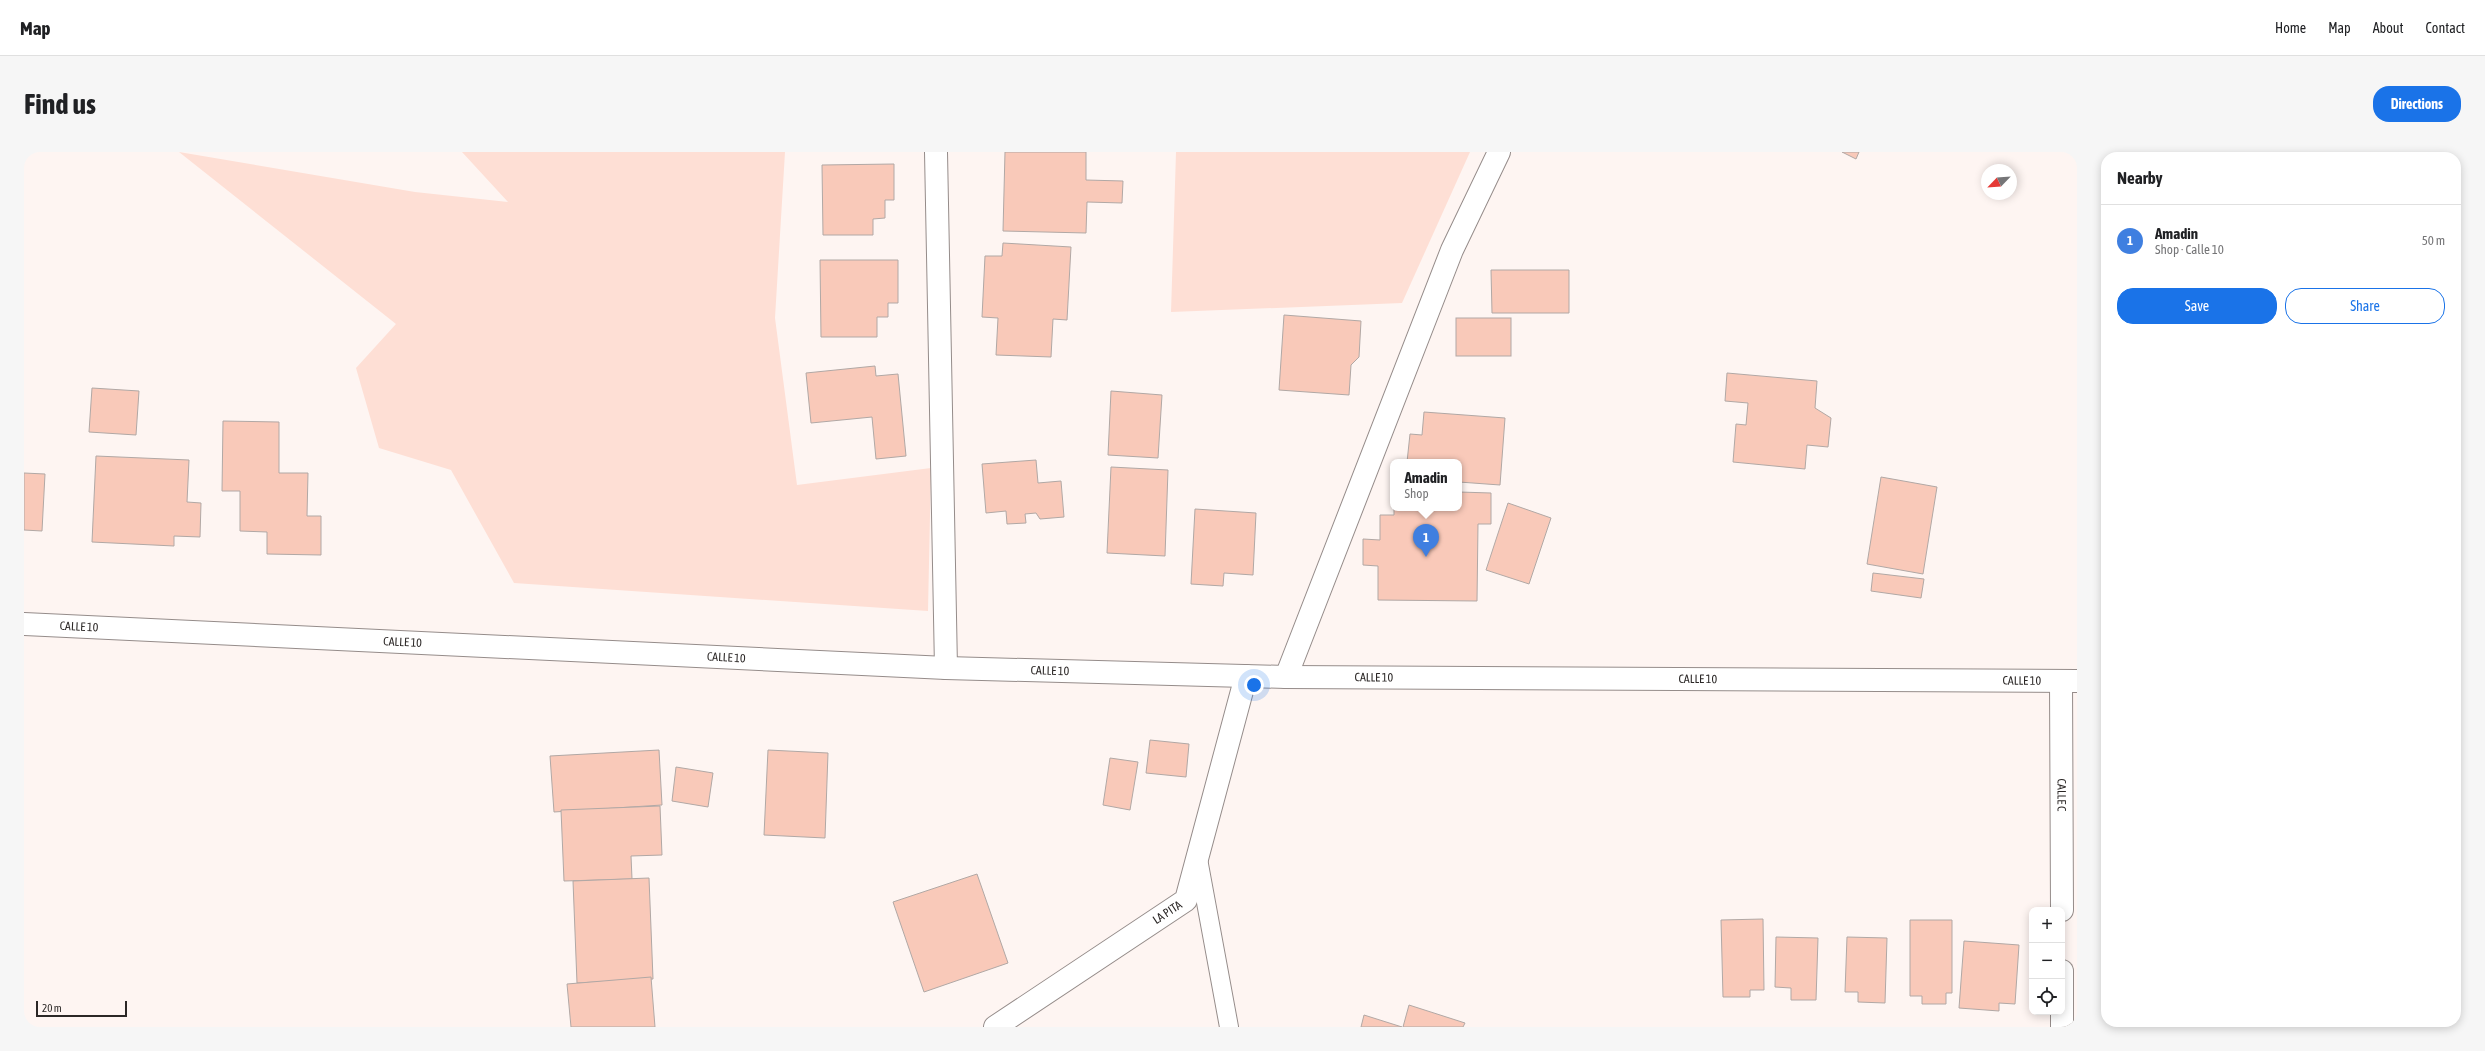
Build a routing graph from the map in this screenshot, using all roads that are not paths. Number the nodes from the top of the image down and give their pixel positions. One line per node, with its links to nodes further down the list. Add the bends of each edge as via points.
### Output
1 (936, 152): 4 (main road)
2 (1499, 152): 6 (main road, via 1452,250)
3 (24, 624): 4 (main road, CALLE 10)
4 (946, 668): 5 (main road, CALLE 10)
5 (1246, 676): 6 (main road, CALLE 10); 8 (main road, LA PITA)
6 (1286, 677): 7 (main road, CALLE 10)
7 (2069, 681): 9 (main road, CALLE C)
8 (1197, 857): 11 (main road, LA PITA, via 1186,900); 12 (lane)
9 (2062, 907)
10 (2062, 979): 13 (main road)
11 (995, 1027)
12 (1230, 1027)
13 (2062, 1027)

